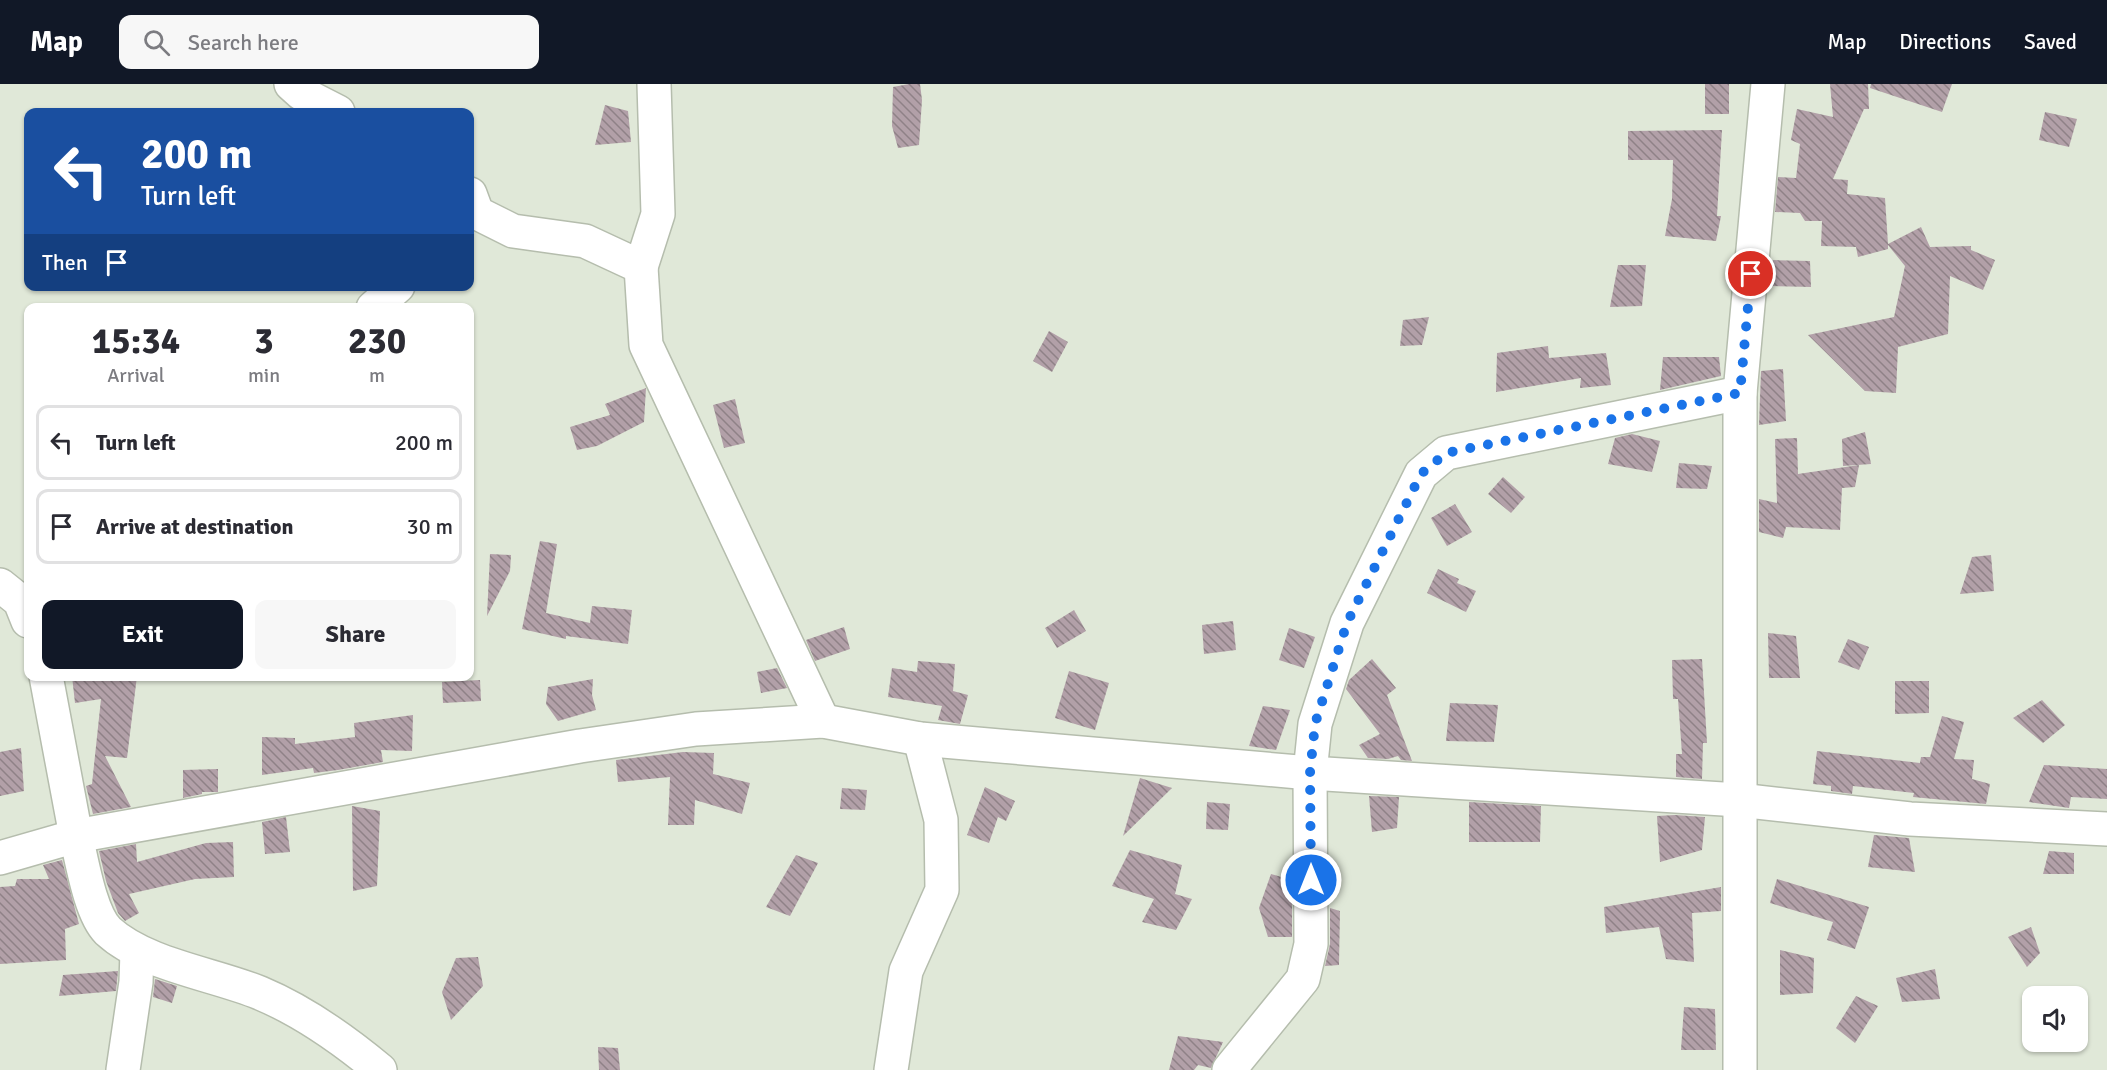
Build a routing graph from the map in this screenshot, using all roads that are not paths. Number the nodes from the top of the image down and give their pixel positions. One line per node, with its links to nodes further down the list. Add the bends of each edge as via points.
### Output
1 (291, 84): 4 (street)
2 (654, 84): 6 (street, via 658,214)
3 (1768, 84): 9 (street)
4 (330, 108)
5 (474, 210): 6 (street, via 513,231 585,241)
6 (641, 267): 11 (street, via 646,345)
7 (392, 291): 8 (street)
8 (379, 303)
9 (1740, 393): 13 (street, via 1446,453 1421,474 1347,623 1315,724); 14 (street)
10 (47, 681): 16 (street)
11 (823, 721): 12 (street); 16 (street, via 696,729 580,746)
12 (920, 739): 13 (street); 21 (street, via 941,820 942,890 906,971)
13 (1310, 773): 14 (street); 22 (street, via 1311,944 1303,979)
14 (1739, 800): 15 (street, via 1910,819); 23 (street)
15 (2107, 829)
16 (76, 836): 17 (street); 18 (street, via 94,906 107,930)
17 (0, 858)
18 (137, 951): 19 (street); 20 (street, via 262,994 344,1040)
19 (123, 1070)
20 (380, 1070)
21 (891, 1070)
22 (1229, 1070)
23 (1740, 1070)

